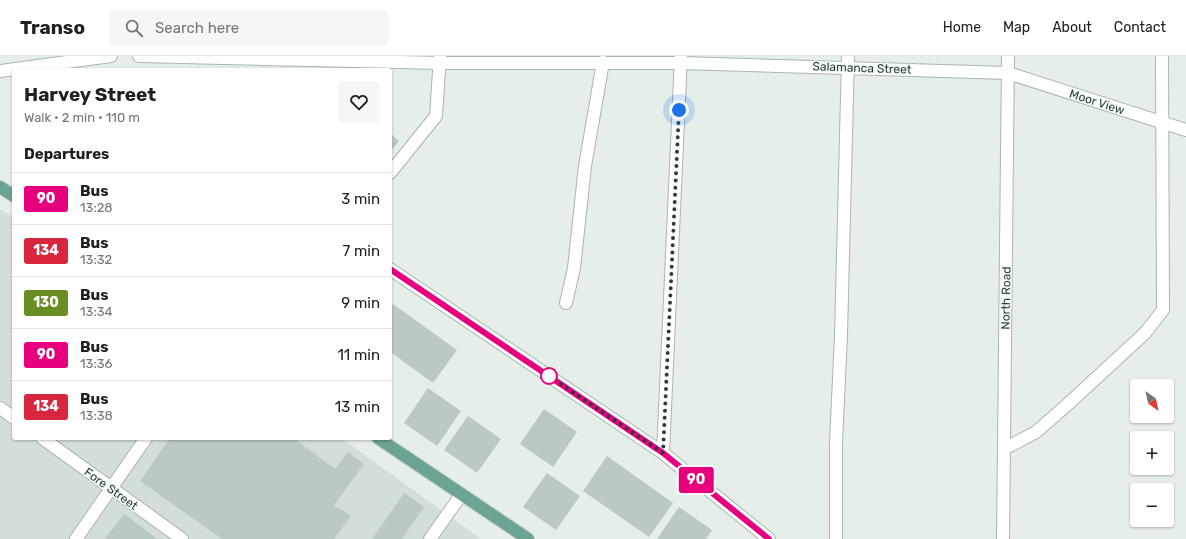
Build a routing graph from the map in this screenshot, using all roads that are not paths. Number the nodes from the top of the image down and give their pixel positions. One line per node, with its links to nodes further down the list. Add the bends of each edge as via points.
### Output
1 (111, 56): 9 (street)
2 (139, 56): 5 (street, Salamanca Street)
3 (1008, 56): 12 (street, North Road)
4 (1162, 56): 13 (street)
5 (440, 60): 7 (street, Salamanca Street); 15 (street, via 436,116)
6 (681, 60): 7 (street, Salamanca Street); 8 (street, Salamanca Street); 26 (street)
7 (603, 62): 19 (street, via 585,166 574,268)
8 (848, 62): 12 (street, Salamanca Street); 34 (street, via 836,443)
9 (22, 68)
10 (12, 69): 11 (street)
11 (0, 71)
12 (1008, 73): 13 (street, Moor View); 25 (street, North Road)
13 (1162, 123): 14 (street, Moor View); 25 (street, via 1163,310 1146,332 1067,405 1036,432)
14 (1186, 130)
15 (392, 171)
16 (0, 187): 17 (main road)
17 (12, 195)
18 (392, 270): 26 (street)
19 (566, 303)
20 (0, 408): 21 (street)
21 (12, 417)
22 (45, 440): 27 (street, Fore Street)
23 (145, 440): 27 (street)
24 (381, 440): 28 (main road)
25 (1004, 449): 35 (street, North Road)
26 (663, 453): 33 (street)
27 (112, 490): 29 (street); 30 (street, Fore Street)
28 (461, 495): 31 (street); 32 (main road)
29 (76, 539)
30 (182, 539)
31 (430, 539)
32 (528, 539)
33 (769, 539)
34 (836, 539)
35 (1003, 539)

